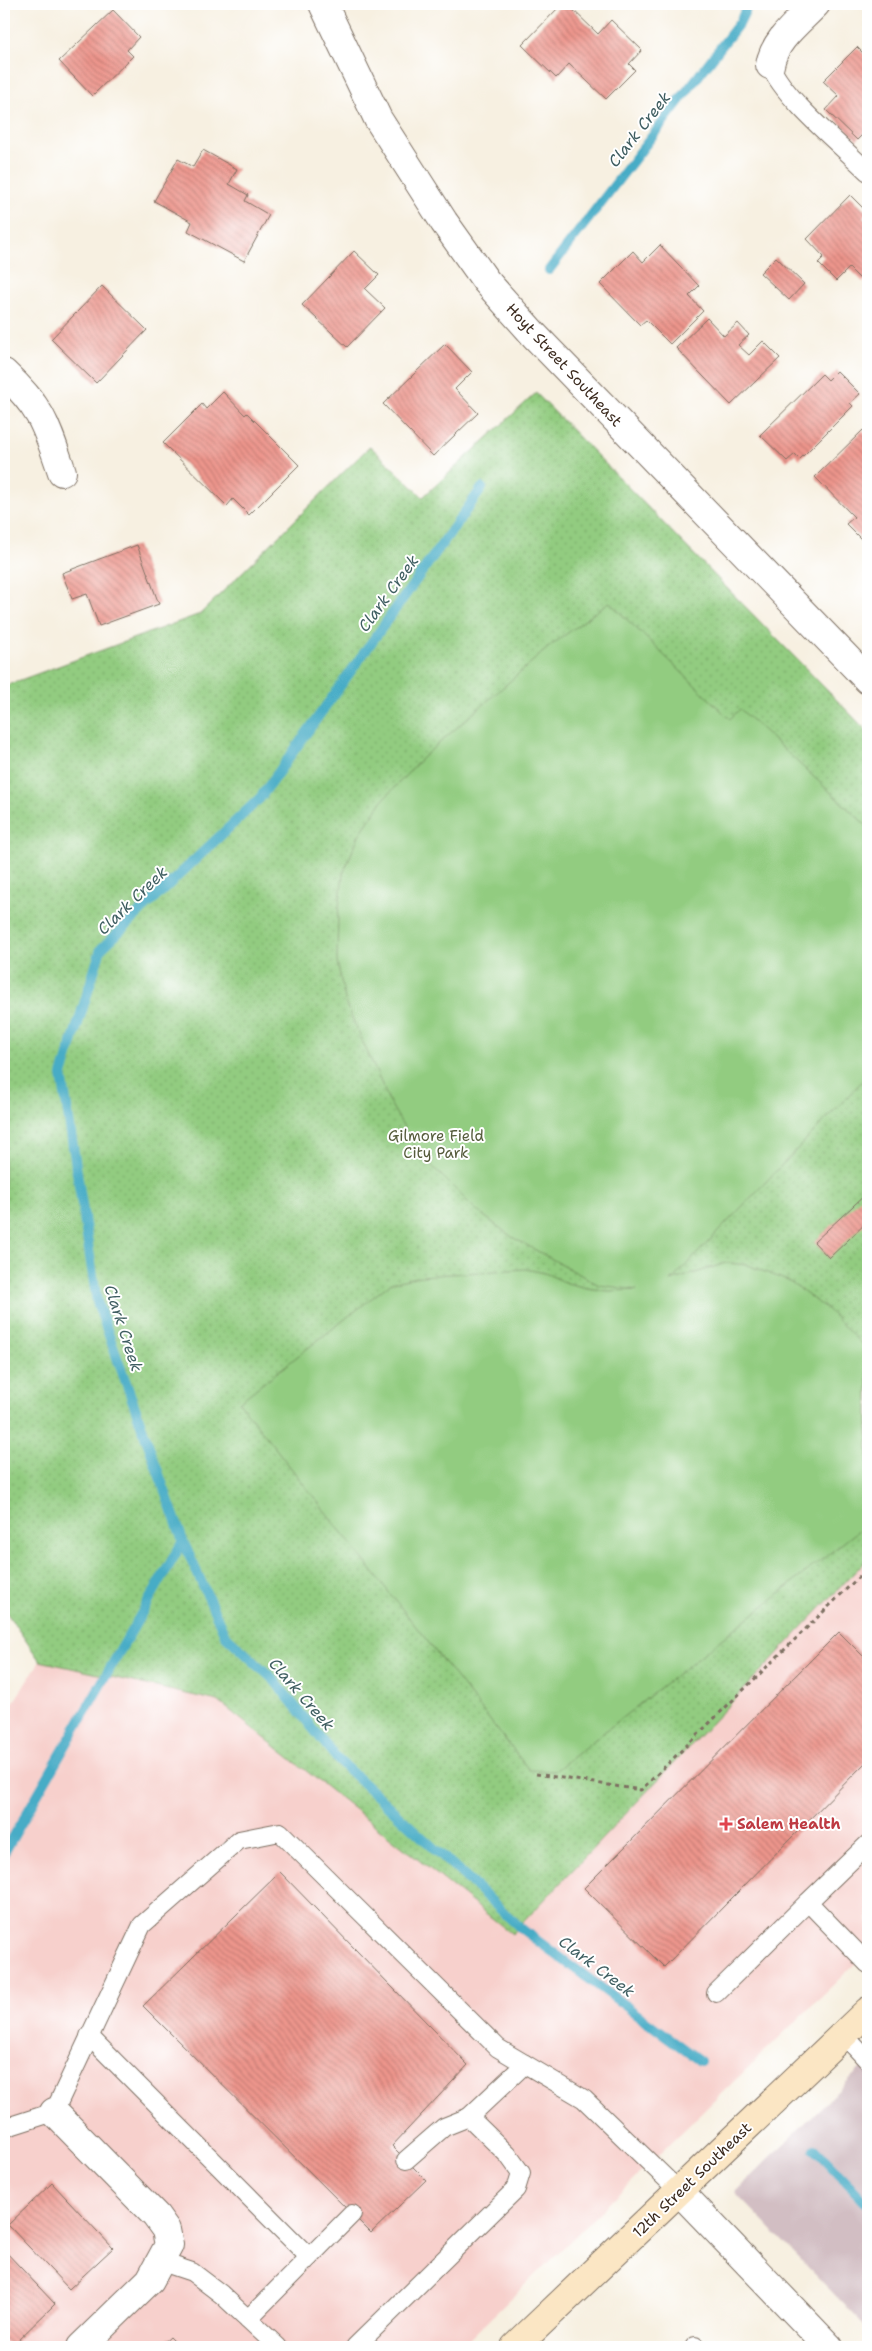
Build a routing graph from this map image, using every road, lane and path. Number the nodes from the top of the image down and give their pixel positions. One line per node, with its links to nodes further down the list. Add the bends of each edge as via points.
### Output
1 (323, 4): 7 (street, Hoyt Street Southeast, via 378,119 444,222 486,280 535,336)
2 (816, 4): 3 (street, via 779,43 772,53)
3 (770, 65): 4 (lane, via 791,96)
4 (868, 172)
5 (4, 374): 6 (street, via 27,394 46,424)
6 (62, 472)
7 (868, 680)
8 (868, 1568): 9 (path, via 641,1790)
9 (536, 1774)
10 (868, 1844): 11 (lane)
11 (808, 1902): 12 (lane); 13 (lane)
12 (868, 1964)
13 (716, 1993)
14 (868, 2011): 15 (main road, 12th Street Southeast)
15 (844, 2035): 17 (lane); 23 (main road, 12th Street Southeast)
16 (88, 2036): 18 (lane, via 142,1925 239,1840 280,1832 498,2048); 19 (lane); 25 (lane)
17 (868, 2060)
18 (525, 2064): 20 (lane); 23 (lane, via 584,2099)
19 (54, 2112): 21 (lane); 26 (street, via 156,2216 166,2230 170,2245)
20 (470, 2117): 22 (lane, via 444,2127); 31 (lane, via 508,2155 521,2173 516,2189)
21 (4, 2128)
22 (406, 2160)
23 (680, 2192): 28 (main road, 12th Street Southeast); 32 (street)
24 (352, 2214): 25 (lane)
25 (309, 2257): 27 (lane)
26 (162, 2262): 27 (lane, via 192,2272); 29 (street, via 150,2280)
27 (248, 2318): 30 (lane)
28 (526, 2344)
29 (81, 2347)
30 (278, 2347)
31 (355, 2347)
32 (829, 2347)

